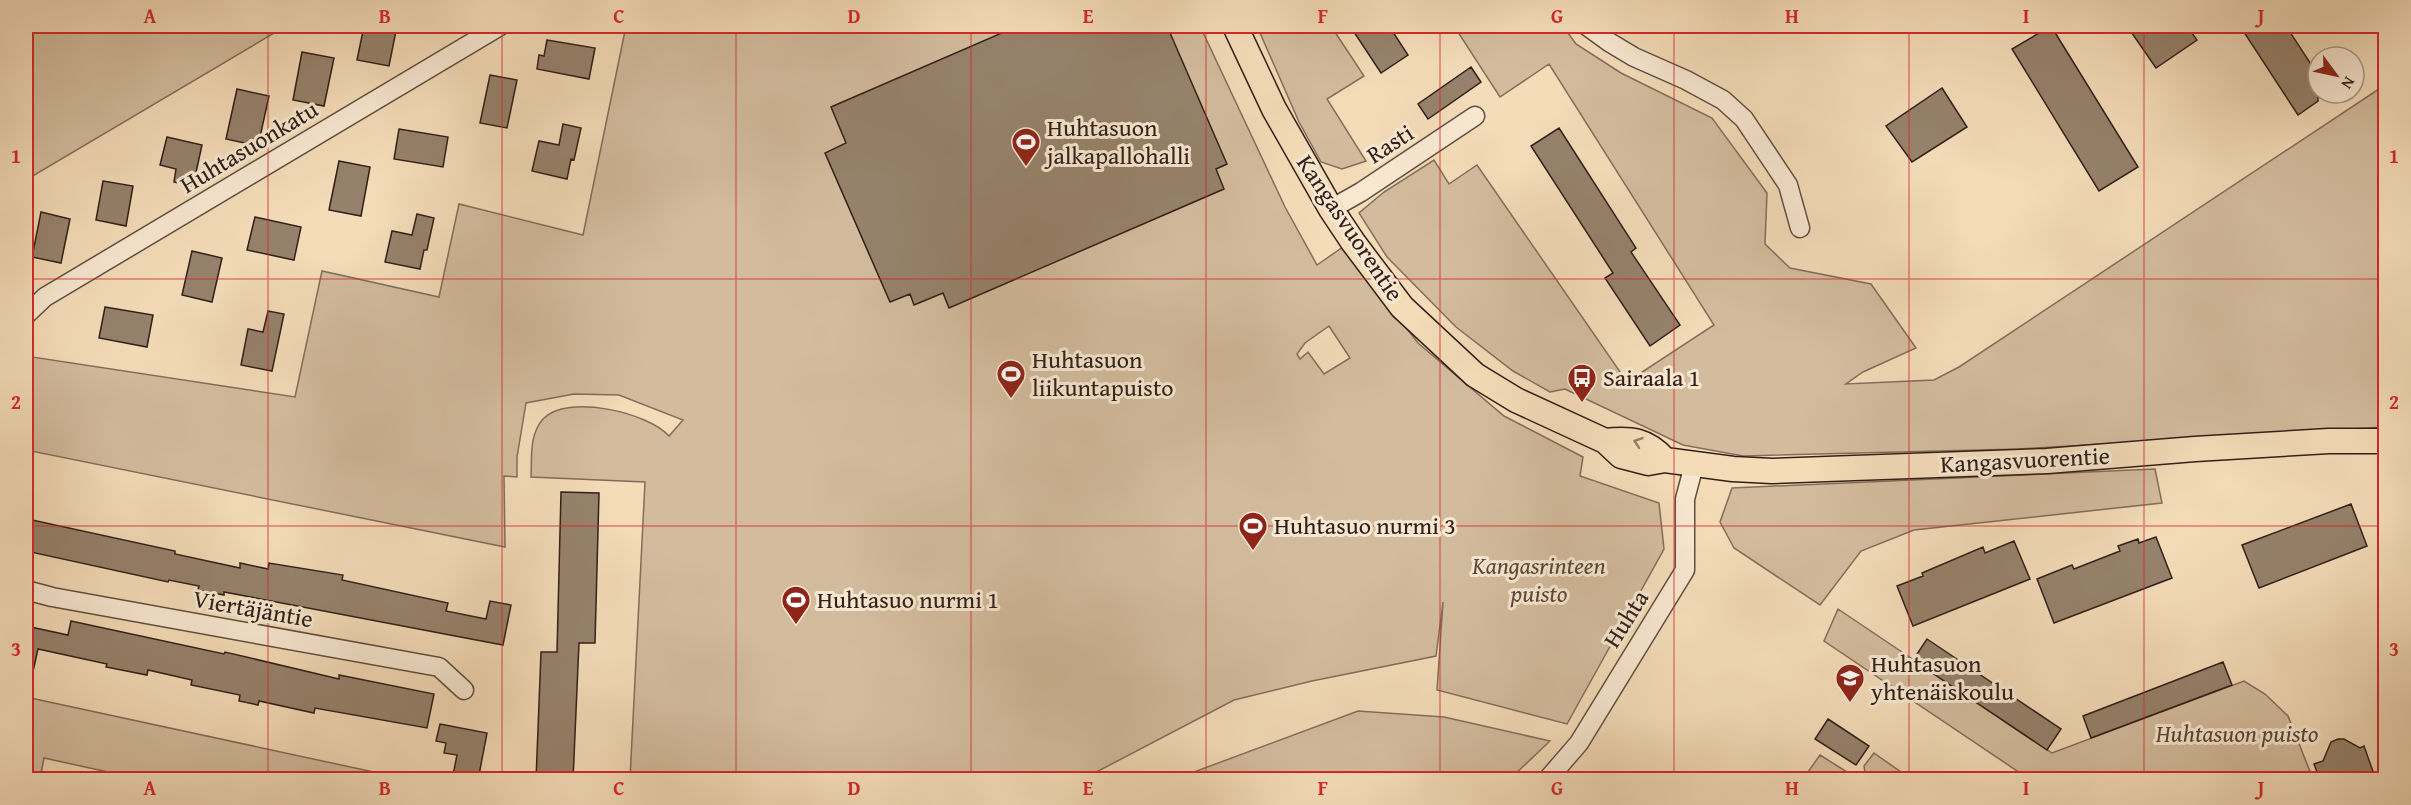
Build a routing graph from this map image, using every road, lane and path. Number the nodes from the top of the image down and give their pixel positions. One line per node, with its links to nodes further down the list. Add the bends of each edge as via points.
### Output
1 (500, 26): 7 (street, Huhtasuonkatu, via 55,291)
2 (1235, 26): 5 (main road, Kangasvuorentie, via 1274,108)
3 (1587, 26): 6 (street, via 1625,52 1723,100 1744,119 1788,185)
4 (1475, 116): 5 (street, Rasti)
5 (1331, 209): 9 (main road, Kangasvuorentie, via 1402,307 1475,375 1516,400 1605,441 1621,456 1648,463 1665,460)
6 (1800, 228)
7 (26, 315)
8 (2385, 441): 9 (main road, Kangasvuorentie, via 2329,441 2047,461 1772,471)
9 (1694, 465): 12 (street, Huhta, via 1685,499 1685,570 1579,743)
10 (26, 590): 11 (street, Viertäjäntie, via 439,667)
11 (464, 690)
12 (1546, 780)

